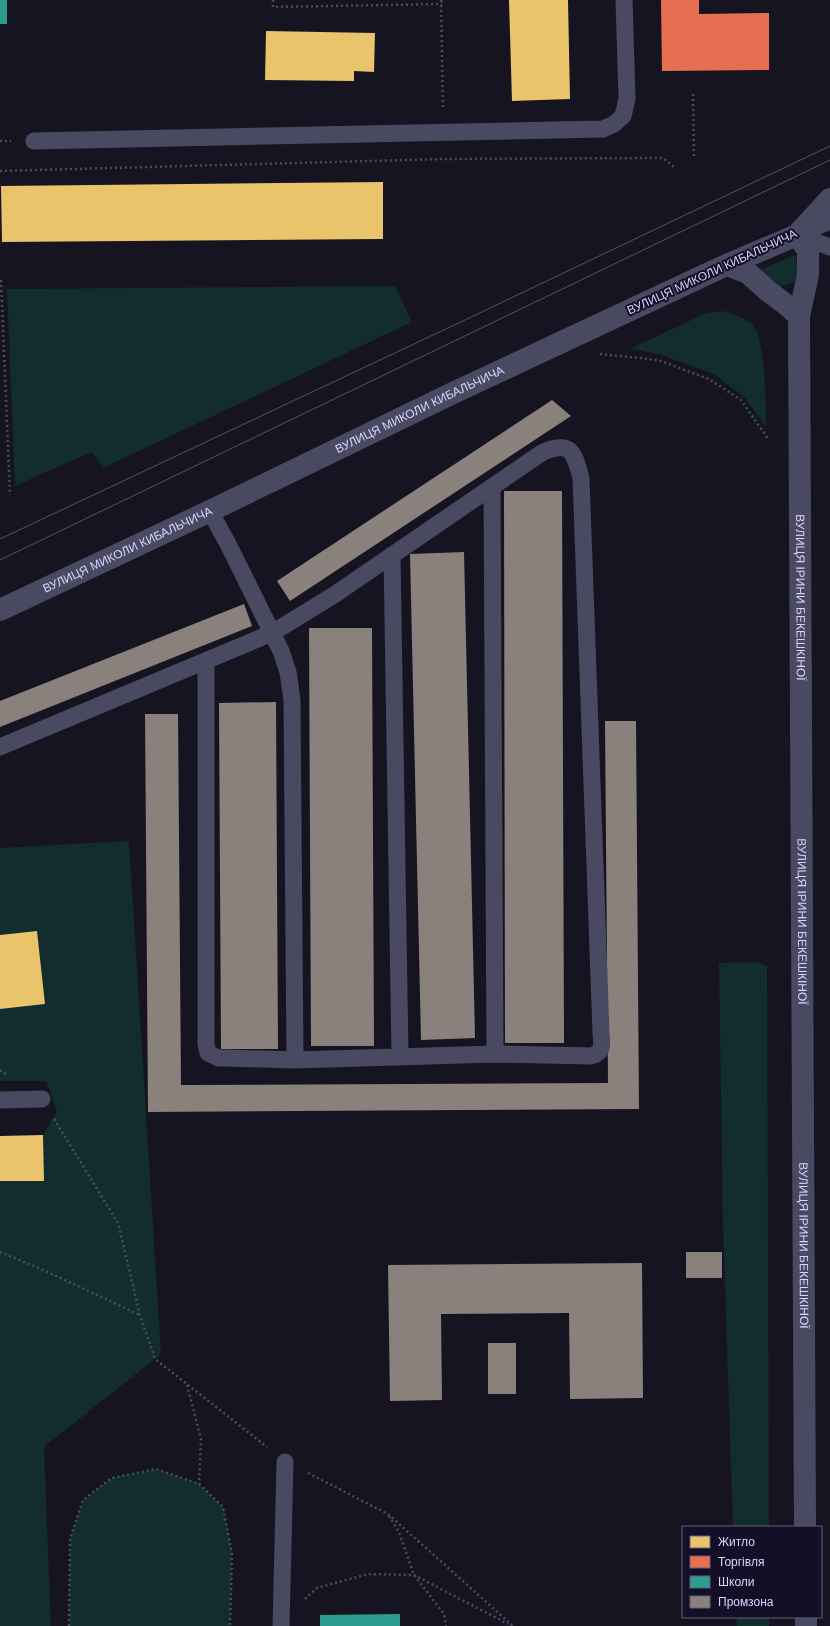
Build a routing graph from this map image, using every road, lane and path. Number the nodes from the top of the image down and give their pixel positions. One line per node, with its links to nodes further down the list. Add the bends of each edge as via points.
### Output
1 (273, 0): 3 (path, via 273,7)
2 (624, 0): 5 (lane, via 626,99 623,116 614,124 603,129)
3 (442, 2): 5 (path)
4 (693, 94): 7 (path)
5 (443, 131): 6 (lane)
6 (34, 141)
7 (694, 157)
8 (674, 167): 9 (path, via 662,158 443,159)
9 (0, 171)
10 (830, 199): 12 (street, ВУЛИЦЯ МИКОЛИ КИБАЛЬЧИЧА)
11 (830, 221): 12 (lane)
12 (797, 235): 13 (lane); 14 (street, ВУЛИЦЯ МИКОЛИ КИБАЛЬЧИЧА); 15 (street, ВУЛИЦЯ ІРИНИ БЕКЕШКІНОЇ, via 808,250)
13 (830, 247)
14 (727, 265): 17 (street, via 748,273); 26 (street, ВУЛИЦЯ МИКОЛИ КИБАЛЬЧИЧА)
15 (808, 275): 17 (street, via 799,289 787,292); 19 (street, ВУЛИЦЯ ІРИНИ БЕКЕШКІНОЇ)
16 (1, 280): 18 (path)
17 (766, 290): 19 (street)
18 (1, 313): 21 (path)
19 (799, 316): 44 (street, ВУЛИЦЯ ІРИНИ БЕКЕШКІНОЇ)
20 (599, 354): 23 (path, via 658,360 710,379 741,400)
21 (5, 388): 22 (path); 25 (path)
22 (0, 391)
23 (769, 440)
24 (492, 487): 27 (lane); 32 (lane); 32 (lane, via 543,452 555,447 566,448 574,455 581,478 602,1046 597,1055 591,1056)
25 (10, 495)
26 (210, 511): 28 (street, ВУЛИЦЯ МИКОЛИ КИБАЛЬЧИЧА); 29 (lane)
27 (392, 555): 29 (lane); 33 (lane)
28 (0, 610)
29 (272, 633): 30 (lane); 34 (lane, via 288,672 292,700)
30 (206, 662): 31 (lane); 34 (lane, via 208,1053 218,1058)
31 (0, 747)
32 (495, 1054): 33 (lane)
33 (400, 1056): 34 (lane)
34 (295, 1060)
35 (0, 1070): 36 (path)
36 (42, 1099): 37 (lane); 39 (path, via 118,1223)
37 (0, 1100)
38 (0, 1252): 39 (path)
39 (140, 1315): 40 (path, via 155,1359)
40 (187, 1384): 41 (path); 42 (path, via 201,1439)
41 (285, 1462): 43 (path); 46 (lane)
42 (199, 1484): 47 (path, via 156,1469 112,1478 83,1500 70,1539); 48 (path, via 223,1507 232,1554)
43 (388, 1514): 45 (path, via 398,1532); 50 (path)
44 (805, 1526)
45 (414, 1576): 46 (path, via 368,1574 317,1588); 49 (path, via 444,1614); 50 (path)
46 (281, 1624)
47 (69, 1626)
48 (230, 1626)
49 (446, 1626)
50 (512, 1626)

